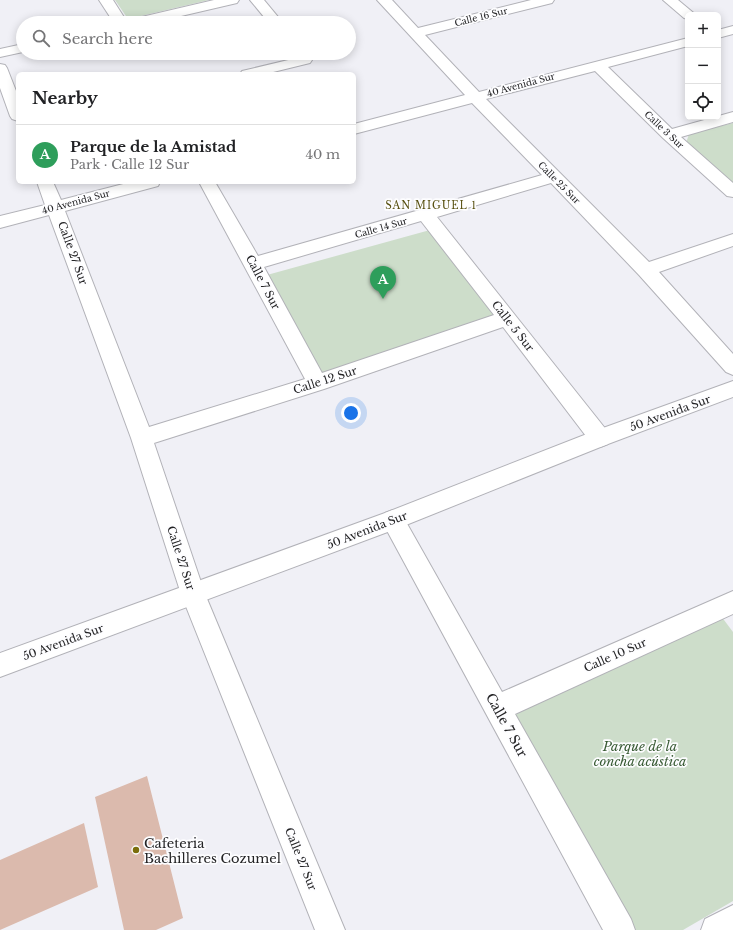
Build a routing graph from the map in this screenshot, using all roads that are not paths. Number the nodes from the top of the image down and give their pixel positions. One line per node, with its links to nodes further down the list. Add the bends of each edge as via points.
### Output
1 (106, 0): 9 (street)
2 (232, 0): 10 (street)
3 (257, 0): 11 (street)
4 (384, 0): 13 (street, Calle 25 Sur)
5 (547, 0): 7 (street, Calle 16 Sur)
6 (670, 0): 8 (street)
7 (524, 3): 13 (street, Calle 16 Sur)
8 (686, 12)
9 (116, 16)
10 (163, 16)
11 (270, 16)
12 (733, 30): 14 (street)
13 (415, 33): 22 (street, Calle 25 Sur)
14 (721, 33)
15 (685, 43): 19 (street, 40 Avenida Sur)
16 (16, 50): 17 (street)
17 (0, 53)
18 (306, 61): 21 (street)
19 (597, 66): 22 (street, 40 Avenida Sur); 26 (street, Calle 3 Sur)
20 (0, 68): 23 (street)
21 (256, 72)
22 (475, 97): 25 (street, 40 Avenida Sur); 27 (street, Calle 25 Sur)
23 (16, 111)
24 (733, 117): 26 (street)
25 (356, 126)
26 (669, 135): 31 (street, Calle 3 Sur)
27 (554, 177): 33 (street, Calle 14 Sur); 37 (street, Calle 25 Sur)
28 (46, 184): 32 (street, Calle 27 Sur)
29 (144, 184): 32 (street, 40 Avenida Sur)
30 (208, 184): 36 (street, Calle 7 Sur)
31 (733, 192)
32 (56, 207): 34 (street, 40 Avenida Sur); 42 (street, Calle 27 Sur)
33 (426, 215): 36 (street, Calle 14 Sur); 38 (street, Calle 5 Sur)
34 (0, 222)
35 (733, 240): 37 (street)
36 (253, 264): 40 (street, Calle 7 Sur)
37 (646, 270): 39 (street, Calle 25 Sur)
38 (507, 318): 40 (street, Calle 12 Sur); 43 (street, Calle 5 Sur)
39 (733, 367)
40 (317, 382): 42 (street, Calle 12 Sur)
41 (733, 390): 43 (street, 50 Avenida Sur)
42 (142, 438): 45 (street, Calle 27 Sur)
43 (600, 438): 44 (street, 50 Avenida Sur)
44 (393, 520): 45 (street, 50 Avenida Sur); 48 (street, Calle 7 Sur)
45 (193, 594): 47 (street, 50 Avenida Sur); 50 (street, Calle 27 Sur)
46 (729, 611): 48 (street, Calle 10 Sur)
47 (0, 665)
48 (497, 708): 51 (street, Calle 7 Sur)
49 (733, 920): 52 (street)
50 (330, 930)
51 (620, 930)
52 (716, 930)

